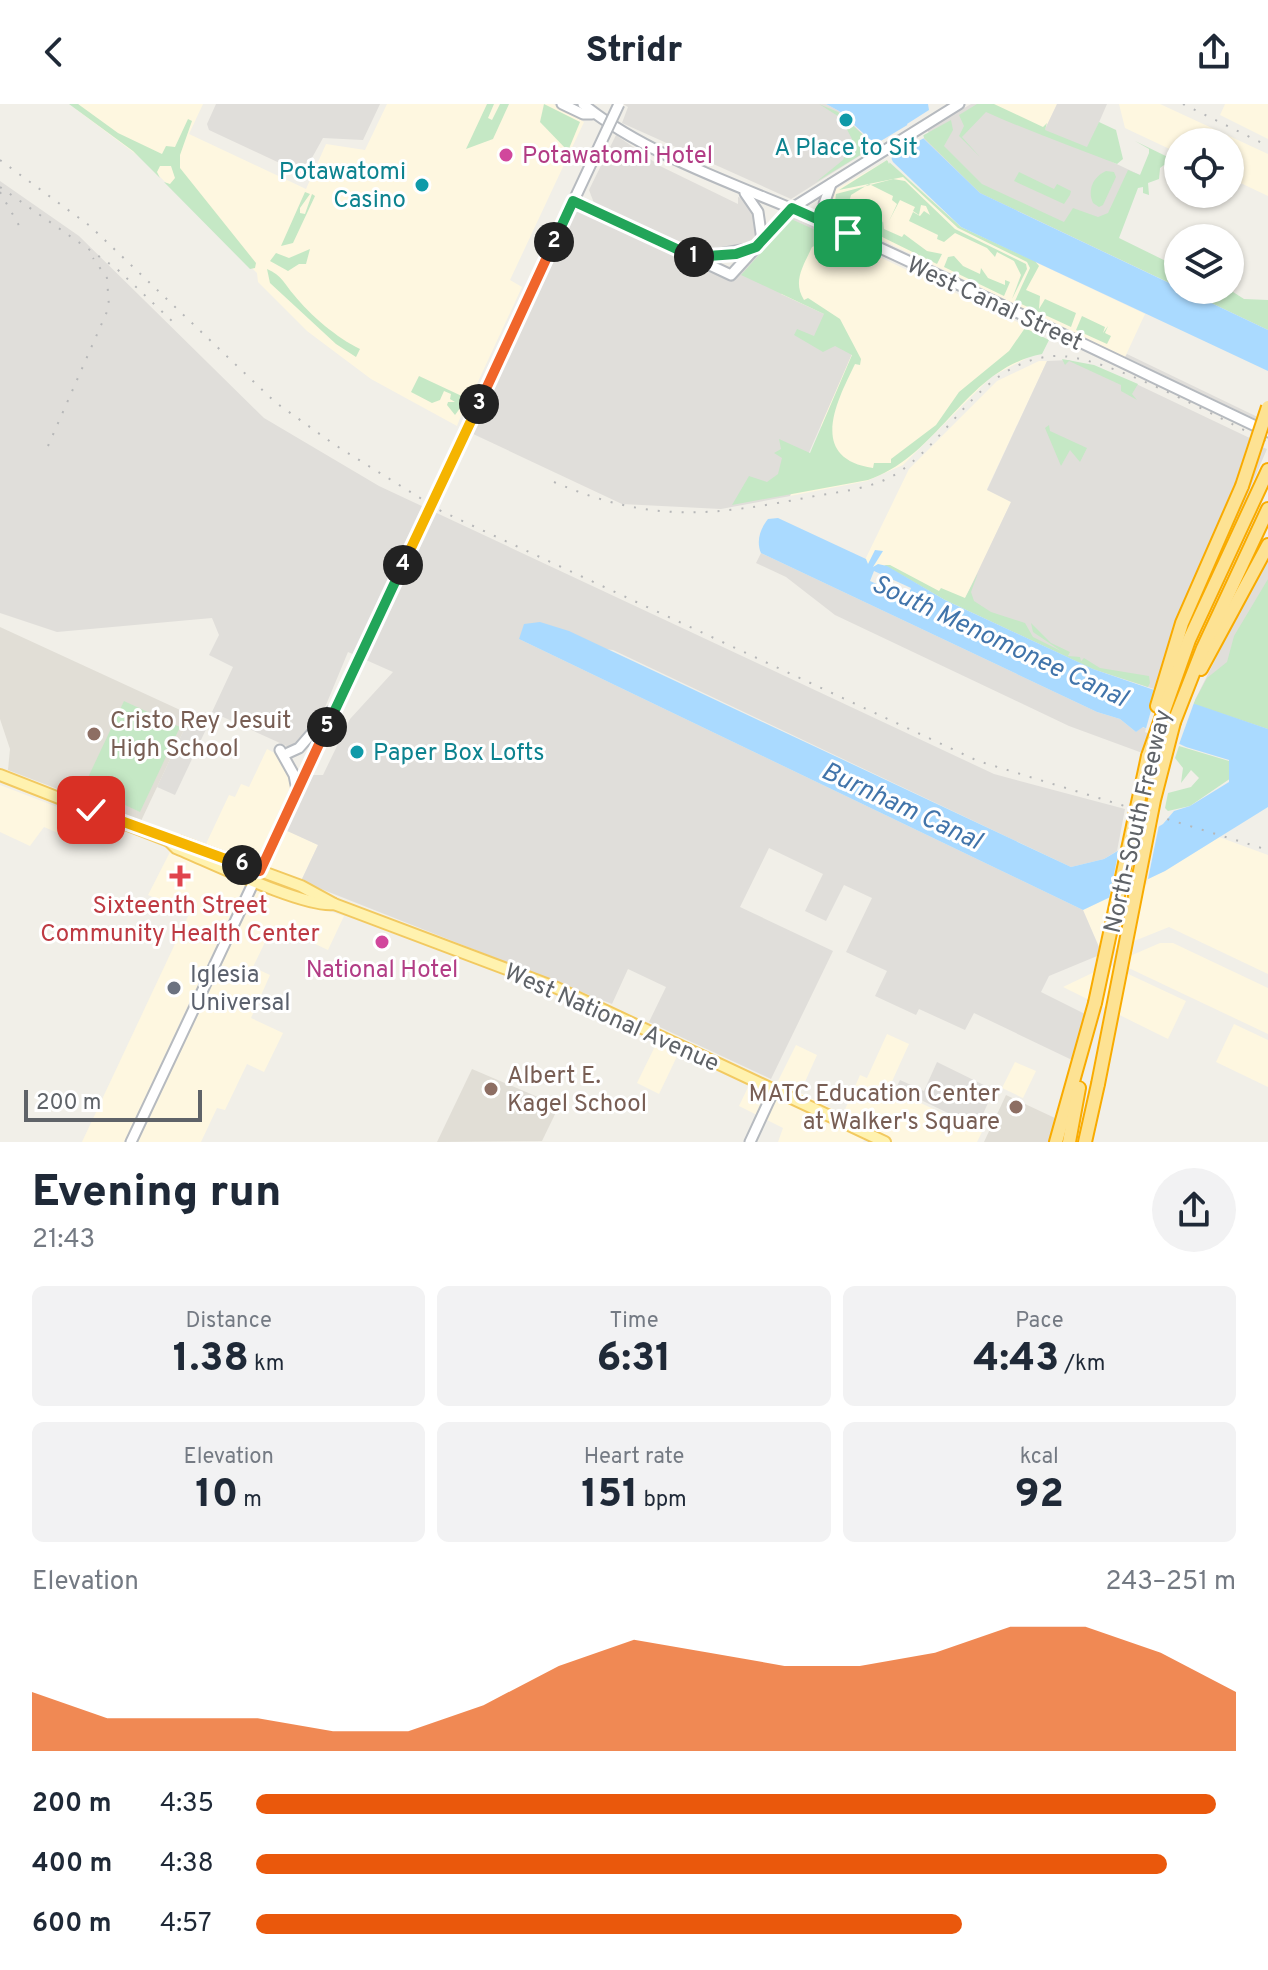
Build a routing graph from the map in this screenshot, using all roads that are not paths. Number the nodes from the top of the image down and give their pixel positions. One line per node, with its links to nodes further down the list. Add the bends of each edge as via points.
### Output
1 (562, 104): 5 (street, West Canal Street)
2 (583, 104): 5 (street, West Canal Street)
3 (619, 104): 8 (street, bridge)
4 (959, 104): 6 (street)
5 (592, 114): 7 (street, West Canal Street)
6 (831, 184): 9 (street); 10 (street, via 825,210)
7 (743, 190): 9 (street, West Canal Street); 11 (street, via 755,203)
8 (573, 201): 12 (street); 20 (street, bridge)
9 (792, 208): 10 (street, West Canal Street); 11 (street)
10 (841, 230): 14 (street, West Canal Street)
11 (759, 244): 12 (street); 12 (street, via 731,275)
12 (710, 261)
13 (1268, 407): 22 (highway, bridge, via 1242,486 1174,646)
14 (1268, 432)
15 (1268, 464): 17 (highway)
16 (1268, 470): 17 (highway, North-South Freeway)
17 (1259, 489): 22 (highway, North-South Freeway, via 1183,654)
18 (1268, 509): 21 (highway, North-South Freeway)
19 (1268, 545): 21 (highway)
20 (339, 703): 24 (street); 24 (street, via 296,751 284,752)
21 (1174, 722): 33 (highway, North-South Freeway, bridge)
22 (1148, 756): 26 (highway, North-South Freeway, bridge)
23 (0, 775): 25 (main road, West National Avenue)
24 (297, 792): 25 (street)
25 (258, 876): 27 (main road, West National Avenue, via 328,897 334,904 557,988); 28 (street)
26 (1095, 1003): 31 (highway); 32 (highway, North-South Freeway)
27 (774, 1090): 29 (street); 30 (main road, West National Avenue)
28 (131, 1142)
29 (750, 1142)
30 (885, 1142)
31 (1056, 1142)
32 (1069, 1142)
33 (1087, 1142)

